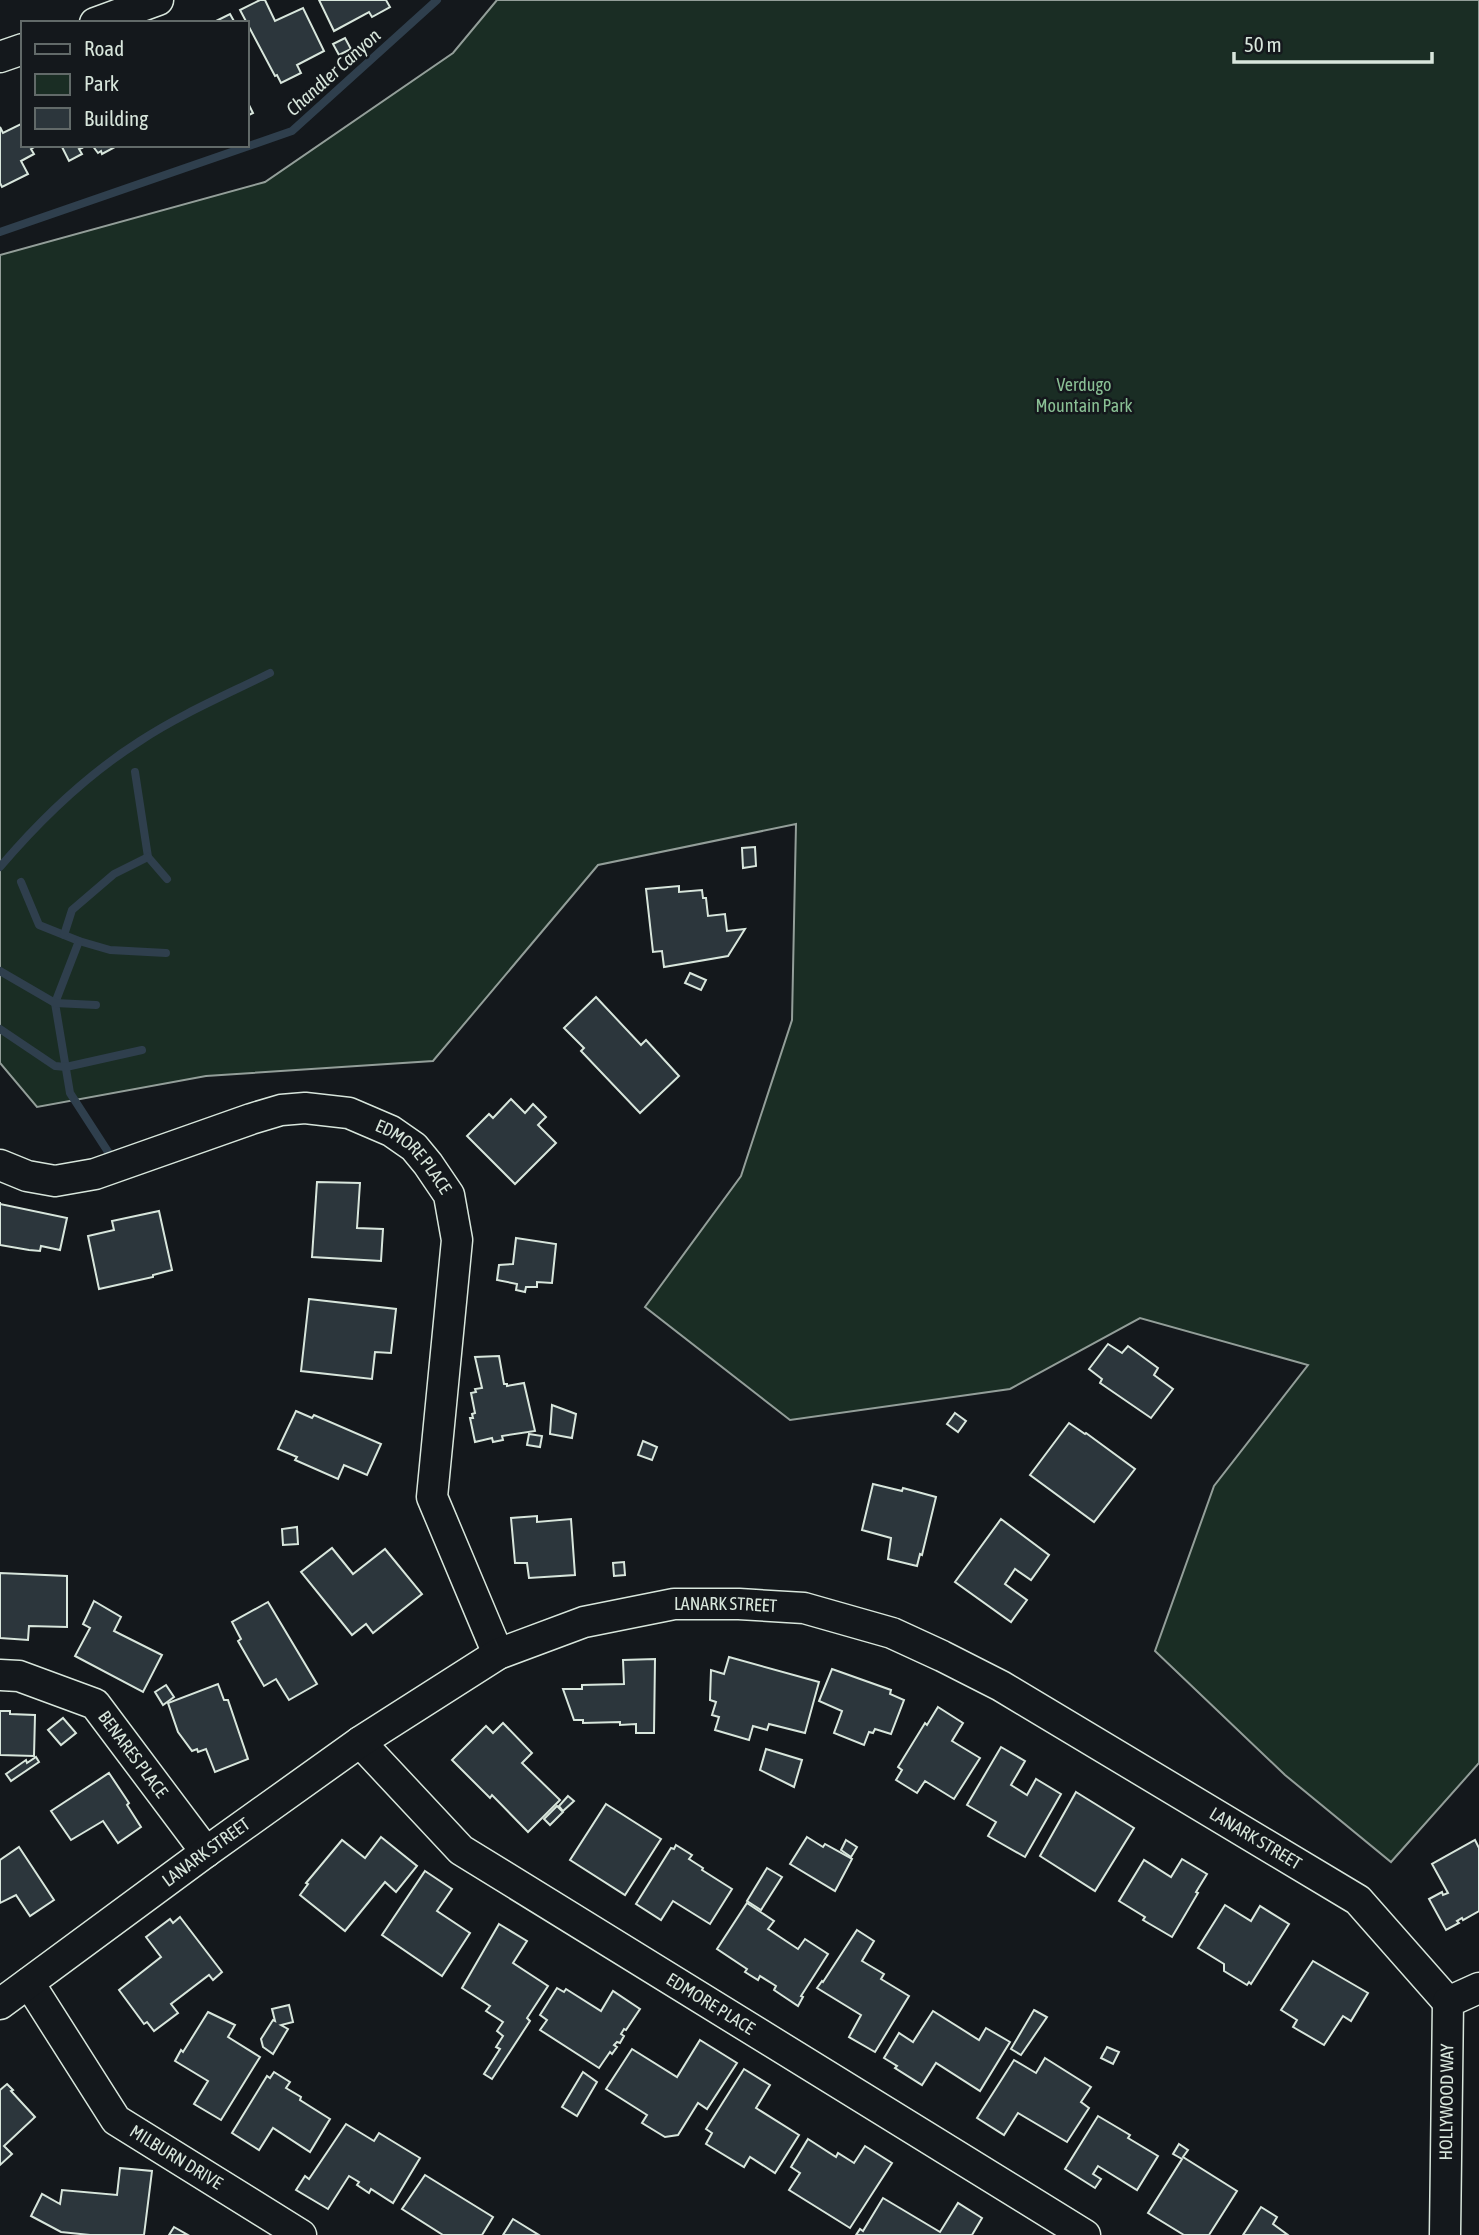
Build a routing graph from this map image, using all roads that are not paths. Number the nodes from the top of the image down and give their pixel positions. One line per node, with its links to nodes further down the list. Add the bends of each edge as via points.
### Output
1 (158, 0): 2 (street)
2 (100, 21)
3 (21, 50): 4 (street)
4 (0, 57)
5 (0, 1165): 6 (street, EDMORE PLACE, via 55,1181 95,1174 251,1119 305,1108 349,1113 391,1131 414,1147 449,1195 457,1240 432,1497)
6 (498, 1654): 8 (street, LANARK STREET); 12 (street, LANARK STREET, via 584,1622 674,1604 804,1608 892,1633 1002,1686 1359,1900)
7 (0, 1675): 9 (street, BENARES PLACE, via 19,1676 95,1703)
8 (360, 1742): 9 (street, LANARK STREET); 15 (street, EDMORE PLACE, via 461,1850)
9 (206, 1852): 10 (street, LANARK STREET)
10 (29, 1983): 13 (street, LANARK STREET); 14 (street, MILBURN DRIVE, via 116,2120)
11 (1479, 1988): 12 (street)
12 (1448, 2003): 16 (street, HOLLYWOOD WAY)
13 (0, 2004)
14 (301, 2235)
15 (1085, 2235)
16 (1445, 2235)

